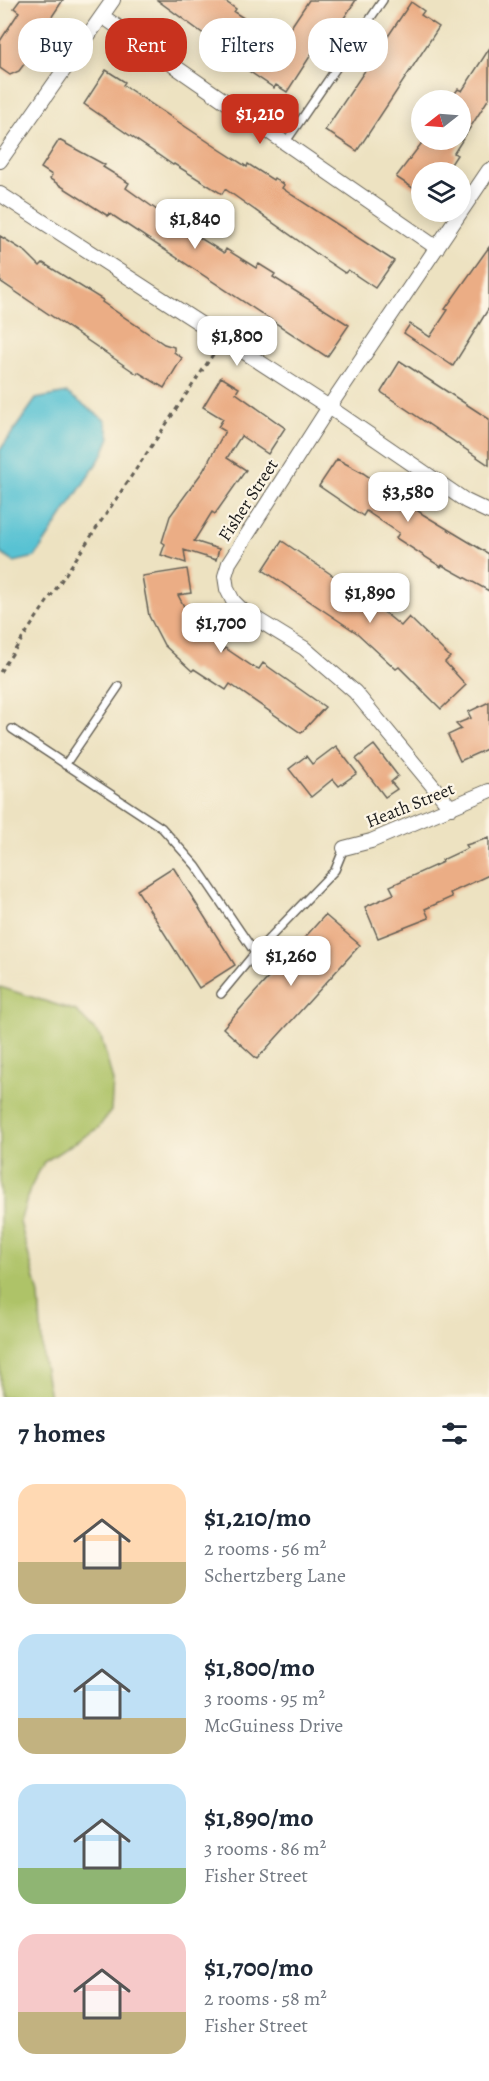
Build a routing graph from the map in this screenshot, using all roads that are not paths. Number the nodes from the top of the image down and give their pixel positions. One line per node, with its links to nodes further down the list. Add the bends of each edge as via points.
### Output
1 (113, 0): 3 (street)
2 (383, 0): 4 (lane)
3 (102, 16): 4 (street); 5 (street)
4 (285, 143): 8 (street)
5 (0, 161)
6 (489, 170): 8 (street, Fisher Street)
7 (0, 194): 9 (street)
8 (437, 248): 9 (street, Fisher Street)
9 (329, 407): 10 (street, via 466,501); 15 (street, Fisher Street, via 229,563 227,589 242,610 304,648 355,692)
10 (489, 512)
11 (119, 686): 13 (lane)
12 (12, 729): 13 (lane)
13 (65, 765): 17 (lane, via 148,817 178,844)
14 (489, 791): 15 (street, Heath Street)
15 (451, 808): 16 (street, Heath Street)
16 (344, 848): 17 (lane, via 335,870)
17 (255, 953): 18 (lane)
18 (221, 994)

